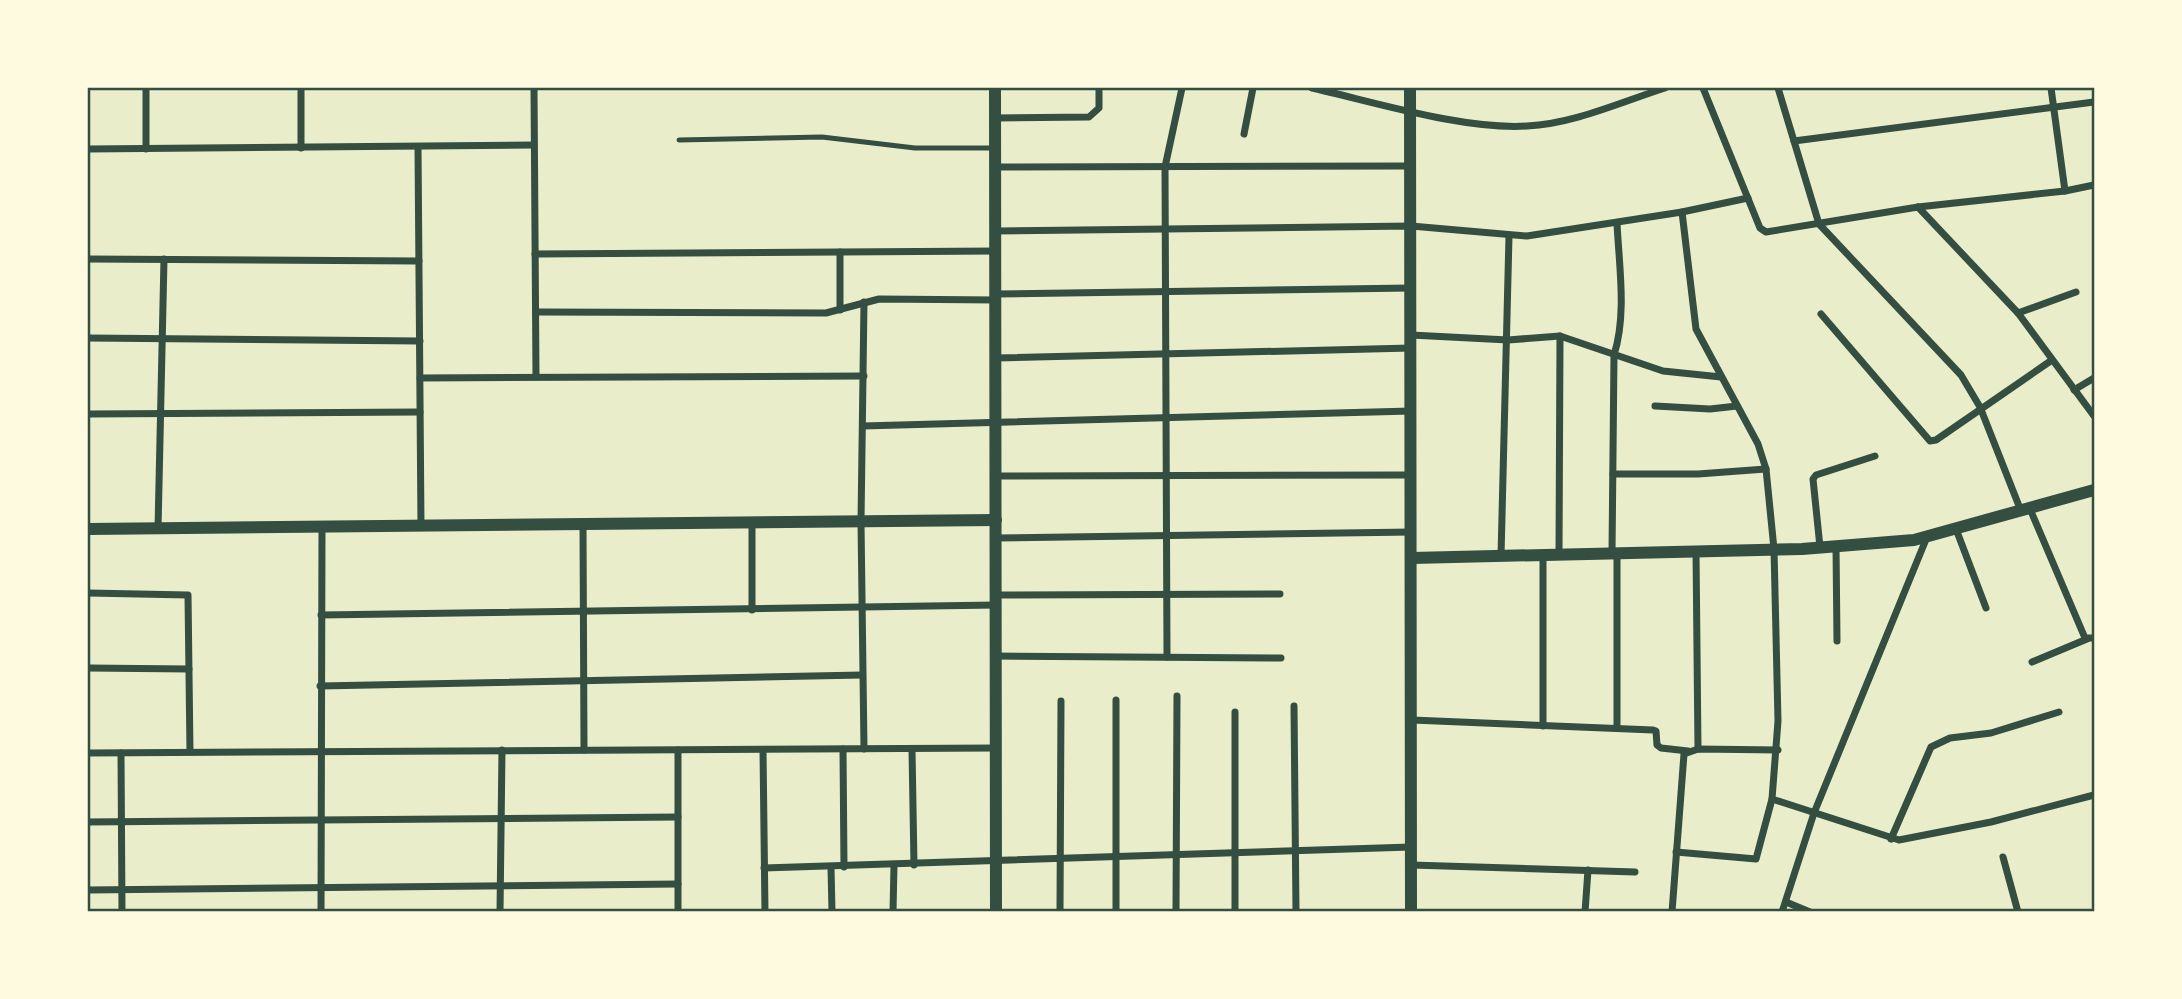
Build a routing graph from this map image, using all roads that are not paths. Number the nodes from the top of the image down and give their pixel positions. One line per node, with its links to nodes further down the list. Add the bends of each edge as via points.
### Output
1 (146, 88): 26 (street)
2 (301, 88): 23 (street)
3 (534, 88): 21 (street)
4 (995, 88): 17 (street)
5 (1099, 88): 17 (street, via 1099,108 1089,117)
6 (1182, 88): 27 (street)
7 (1253, 88): 18 (street)
8 (1312, 88): 16 (street)
9 (1410, 88): 16 (street)
10 (1665, 88): 16 (street, via 1528,127)
11 (1703, 88): 32 (street)
12 (1778, 88): 20 (street)
13 (2051, 88): 15 (street)
14 (2095, 102): 15 (street)
15 (2053, 107): 20 (street); 31 (street)
16 (1410, 111): 28 (street)
17 (995, 118): 24 (street)
18 (1244, 134)
19 (679, 140): 24 (lane, via 822,136 915,148)
20 (1794, 141): 36 (street)
21 (534, 145): 22 (street); 43 (street)
22 (418, 147): 23 (street); 46 (street)
23 (301, 148): 26 (street)
24 (996, 148): 29 (street)
25 (88, 149): 26 (street)
26 (146, 149)
27 (1165, 166): 28 (street); 29 (street); 38 (street)
28 (1410, 166): 37 (street)
29 (995, 167): 39 (street)
30 (2095, 185): 31 (street)
31 (2065, 191): 33 (street)
32 (1748, 198): 34 (street); 36 (street, via 1762,231)
33 (1918, 207): 36 (street); 54 (street)
34 (1682, 212): 35 (street); 68 (street, via 1696,329)
35 (1617, 223): 40 (street); 63 (street, via 1620,334)
36 (1819, 224): 74 (street, via 1961,375)
37 (1411, 226): 38 (street); 40 (street); 47 (street)
38 (1165, 229): 39 (street); 48 (street)
39 (996, 231): 41 (street)
40 (1509, 236): 59 (street)
41 (996, 251): 42 (street); 50 (street)
42 (840, 252): 43 (street); 52 (street)
43 (535, 254): 53 (street)
44 (88, 259): 45 (street)
45 (164, 259): 46 (street); 58 (street)
46 (419, 261): 60 (street)
47 (1411, 288): 48 (street); 61 (street)
48 (1166, 291): 50 (street); 62 (street)
49 (2076, 292): 54 (street)
50 (996, 297): 51 (street); 64 (street)
51 (864, 302): 52 (street); 66 (street)
52 (840, 310): 53 (street)
53 (536, 312): 67 (street)
54 (2018, 313): 65 (street)
55 (1821, 314): 74 (street, via 1926,439 1936,440)
56 (1560, 336): 59 (street); 63 (street); 110 (street)
57 (88, 338): 58 (street)
58 (163, 339): 60 (street); 77 (street)
59 (1508, 340): 61 (street); 111 (street)
60 (420, 341): 69 (street)
61 (1411, 342): 62 (street); 75 (street)
62 (1166, 354): 64 (street); 80 (street)
63 (1614, 355): 68 (street, via 1663,371); 85 (street)
64 (996, 358): 81 (street)
65 (2052, 360): 71 (street); 74 (street)
66 (864, 376): 67 (street); 82 (street)
67 (536, 377): 69 (street)
68 (1721, 377): 73 (street)
69 (420, 378): 76 (street)
70 (2095, 378): 71 (street)
71 (2074, 390): 79 (street)
72 (1655, 406): 73 (street)
73 (1737, 407): 84 (street)
74 (1980, 407): 90 (street)
75 (1411, 411): 80 (street); 86 (street)
76 (420, 412): 77 (street); 95 (street)
77 (161, 413): 78 (street); 96 (street)
78 (88, 414)
79 (2095, 416)
80 (1167, 418): 81 (street); 88 (street)
81 (996, 423): 82 (street); 87 (street)
82 (863, 426): 92 (street)
83 (1875, 456): 105 (street, via 1813,479)
84 (1766, 469): 85 (street); 106 (street)
85 (1613, 474): 108 (street)
86 (1411, 475): 88 (street); 100 (street)
87 (996, 476): 88 (street); 91 (street)
88 (1167, 476): 101 (street)
89 (2095, 490): 90 (street)
90 (2026, 510): 98 (street); 122 (street)
91 (996, 520): 92 (street); 103 (street)
92 (861, 522): 93 (street); 117 (street)
93 (752, 523): 94 (street); 119 (street)
94 (583, 525): 95 (street); 120 (street)
95 (421, 527): 97 (street)
96 (158, 529): 97 (street); 99 (street)
97 (322, 529): 121 (street)
98 (1956, 529): 102 (street); 118 (street)
99 (88, 530)
100 (1412, 532): 101 (street); 112 (street)
101 (1167, 536): 103 (street); 114 (street)
102 (1928, 537): 104 (street); 159 (street)
103 (996, 538): 116 (street)
104 (1836, 546): 105 (street); 123 (street)
105 (1820, 547): 106 (street)
106 (1774, 550): 107 (street); 152 (street)
107 (1696, 551): 108 (street); 146 (street)
108 (1615, 553): 110 (street); 141 (street)
109 (1544, 555): 110 (street); 111 (street); 140 (street)
110 (1559, 555)
111 (1501, 556): 112 (street)
112 (1412, 558): 139 (street)
113 (88, 593): 129 (street, via 188,595)
114 (1168, 594): 115 (street); 116 (street); 125 (street)
115 (1280, 594)
116 (996, 600): 117 (street); 124 (street)
117 (862, 608): 119 (street); 130 (street)
118 (1986, 608)
119 (752, 610): 120 (street)
120 (583, 612): 121 (street); 131 (street)
121 (321, 615): 132 (street)
122 (2091, 639): 127 (street)
123 (1837, 641)
124 (996, 656): 125 (street); 142 (street)
125 (1167, 657): 126 (street)
126 (1281, 658)
127 (2032, 662)
128 (88, 668): 129 (street)
129 (189, 669): 154 (street)
130 (862, 675): 131 (street); 144 (street)
131 (584, 681): 132 (street); 149 (street)
132 (320, 686): 147 (street)
133 (1177, 696): 170 (street)
134 (1116, 700): 172 (street)
135 (1061, 701): 173 (street)
136 (1294, 706): 167 (street)
137 (1235, 712): 169 (street)
138 (2059, 712): 165 (street, via 1991,733 1950,738 1931,747)
139 (1412, 720): 140 (street); 166 (street)
140 (1543, 726): 141 (street)
141 (1617, 728): 153 (street, via 1653,730 1661,748)
142 (996, 748): 145 (street); 174 (street)
143 (843, 749): 144 (street); 151 (street); 179 (street)
144 (864, 749): 145 (street)
145 (912, 749): 176 (street)
146 (1698, 749): 152 (street); 153 (street)
147 (319, 750): 148 (street); 154 (street); 161 (street)
148 (502, 750): 149 (street); 162 (street)
149 (584, 750): 150 (street)
150 (678, 750): 151 (street); 160 (street)
151 (763, 750): 180 (street)
152 (1778, 750): 158 (street)
153 (1688, 751): 168 (street, via 1683,761)
154 (190, 752): 156 (street)
155 (88, 753): 156 (street)
156 (121, 753): 163 (street)
157 (2095, 795): 165 (street, via 1915,839)
158 (1772, 799): 159 (street); 168 (street, via 1756,859)
159 (1814, 813): 165 (street); 188 (street)
160 (678, 817): 162 (street); 183 (street)
161 (320, 818): 162 (street); 163 (street); 185 (street)
162 (502, 818): 184 (street)
163 (122, 821): 164 (street); 187 (street)
164 (88, 822)
165 (1891, 839)
166 (1411, 846): 167 (street); 177 (street)
167 (1296, 851): 169 (street); 201 (street)
168 (1676, 852): 204 (street)
169 (1235, 853): 170 (street); 200 (street)
170 (1176, 856): 172 (street); 199 (street)
171 (2003, 857): 207 (street)
172 (1116, 858): 173 (street); 198 (street)
173 (1059, 860): 174 (street); 197 (street)
174 (996, 863): 176 (street); 196 (street)
175 (894, 865): 176 (street); 179 (street); 195 (street)
176 (914, 865)
177 (1411, 865): 181 (street); 202 (street)
178 (831, 867): 179 (street); 180 (street); 194 (street)
179 (845, 867)
180 (765, 868): 193 (street)
181 (1588, 870): 182 (street); 203 (street)
182 (1635, 872)
183 (678, 884): 184 (street); 192 (street)
184 (500, 886): 185 (street); 191 (street)
185 (321, 888): 187 (street); 190 (street)
186 (88, 890): 187 (street)
187 (121, 890): 189 (street)
188 (1786, 902): 205 (street); 206 (street)
189 (122, 912)
190 (321, 912)
191 (500, 912)
192 (678, 912)
193 (765, 912)
194 (832, 912)
195 (892, 912)
196 (996, 912)
197 (1060, 912)
198 (1116, 912)
199 (1176, 912)
200 (1236, 912)
201 (1296, 912)
202 (1411, 912)
203 (1585, 912)
204 (1672, 912)
205 (1782, 912)
206 (1810, 912)
207 (2018, 912)

